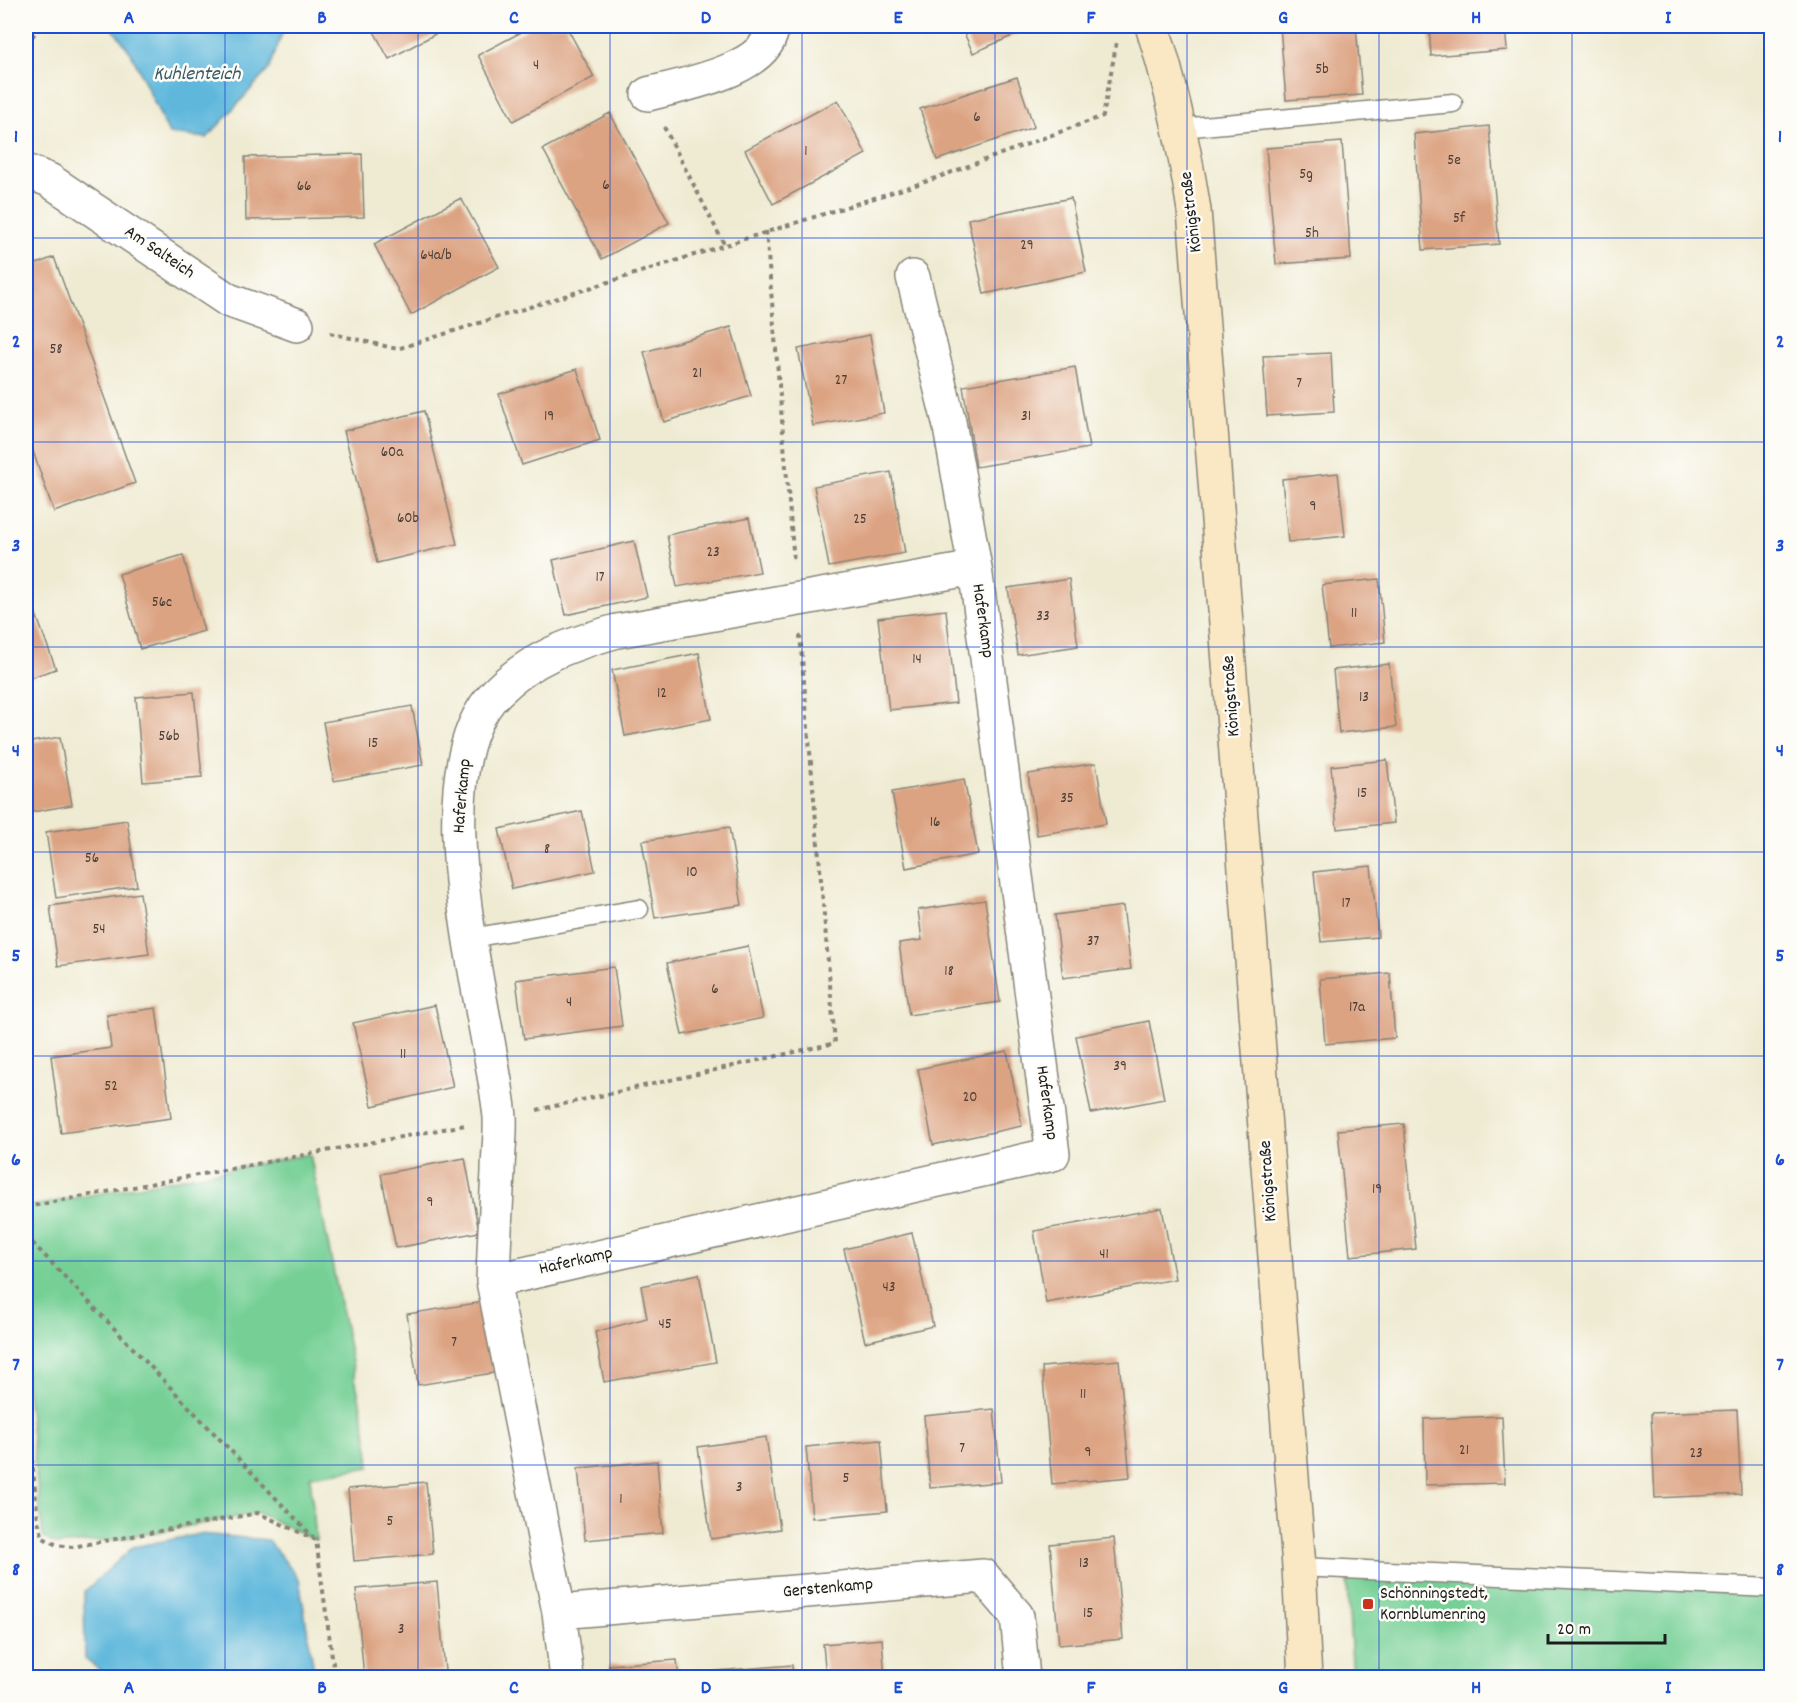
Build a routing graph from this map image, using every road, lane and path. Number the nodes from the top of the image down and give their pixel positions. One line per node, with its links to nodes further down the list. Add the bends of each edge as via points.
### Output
1 (41, 26): 4 (path)
2 (772, 26): 5 (street, via 762,53 711,78)
3 (1139, 31): 7 (main road, Königstraße, via 1170,80); 9 (path, via 1117,41 1103,116 928,181)
4 (26, 44)
5 (648, 94): 9 (path)
6 (1453, 103): 7 (lane)
7 (1181, 128): 22 (main road, Königstraße, via 1194,210)
8 (26, 171): 11 (street, Am Salteich, via 49,180 228,300)
9 (724, 244): 11 (path, via 397,349)
10 (913, 277): 12 (street, via 949,422)
11 (297, 325)
12 (975, 568): 14 (street, Haferkamp, via 617,631 566,645 526,668 495,693 477,723 463,762 457,816); 19 (street, Haferkamp, via 1053,1154)
13 (639, 909): 14 (lane)
14 (471, 938): 16 (street, Haferkamp)
15 (835, 1043): 16 (path)
16 (500, 1119): 17 (path); 19 (street, Haferkamp)
17 (26, 1207)
18 (26, 1236): 21 (path)
19 (493, 1281): 24 (street)
20 (26, 1396): 21 (path, via 42,1538 72,1546 258,1513)
21 (316, 1540): 25 (path)
22 (1299, 1567): 23 (lane); 28 (main road, Königstraße)
23 (1772, 1588)
24 (559, 1612): 26 (street); 27 (street, Gerstenkamp, via 983,1575 1017,1616)
25 (335, 1677)
26 (567, 1677)
27 (1023, 1677)
28 (1305, 1677)

